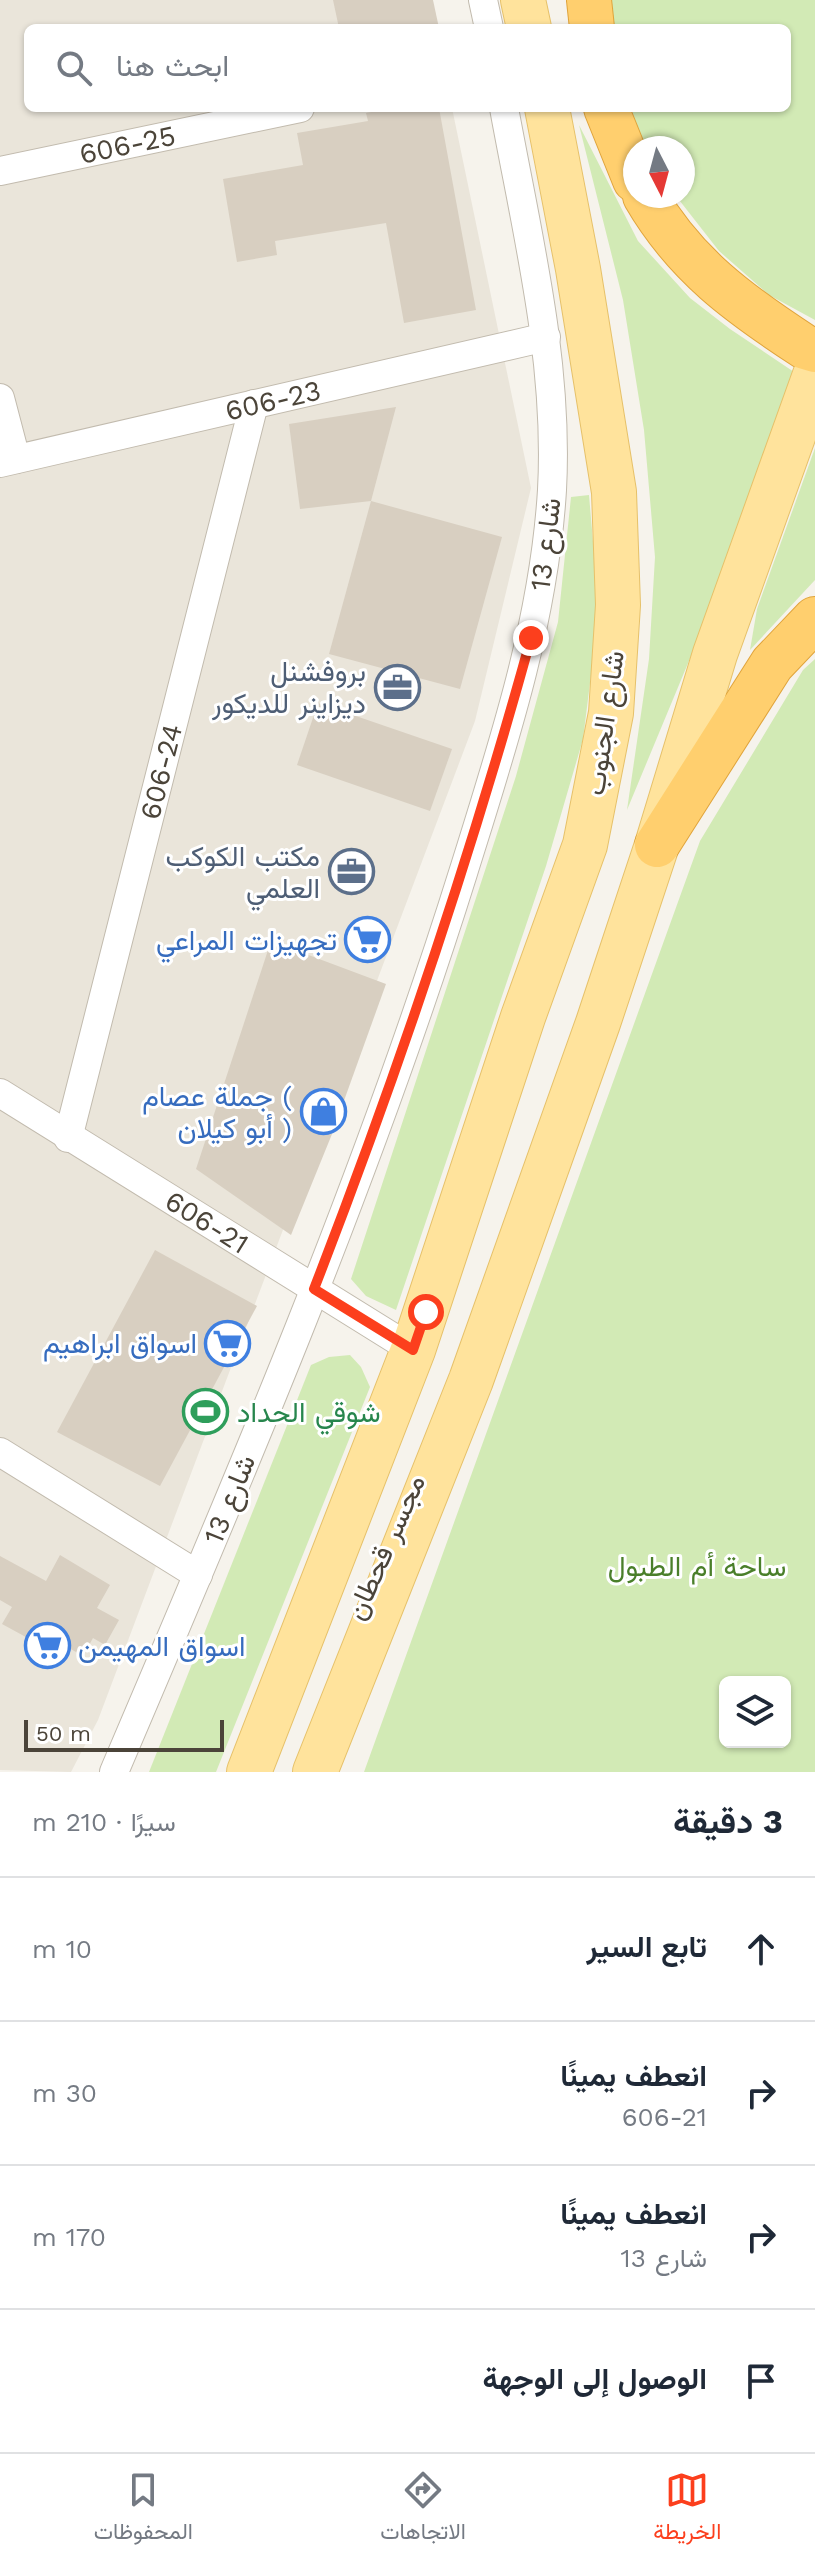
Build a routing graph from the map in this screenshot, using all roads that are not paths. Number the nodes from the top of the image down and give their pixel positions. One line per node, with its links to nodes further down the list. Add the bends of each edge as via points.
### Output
1 (483, 0): 5 (street)
2 (523, 0): 6 (main road)
3 (535, 0): 7 (main road)
4 (589, 0): 8 (highway)
5 (488, 24)
6 (528, 24)
7 (538, 24)
8 (592, 24)
9 (281, 112): 14 (street, 606-25)
10 (505, 112): 16 (street, شارع 13)
11 (547, 112): 28 (main road, شارع الجنوب, via 614,492 618,605 611,713 585,845)
12 (608, 112): 13 (highway)
13 (623, 150)
14 (0, 171)
15 (652, 208): 17 (highway, via 664,230 746,309)
16 (546, 337): 20 (street, 606-23); 26 (street, شارع 13, via 552,488 531,638 448,920)
17 (815, 350)
18 (815, 375): 23 (main road, via 715,654)
19 (0, 398): 21 (street)
20 (254, 404): 21 (street, 606-23); 25 (street, 606-24)
21 (8, 461)
22 (815, 619): 23 (highway, via 772,664)
23 (657, 845): 27 (main road)
24 (0, 1093): 25 (street, 606-21)
25 (68, 1138): 26 (street, 606-21)
26 (314, 1289): 28 (street, 606-21); 31 (street, شارع 13)
27 (489, 1326): 30 (main road, مجسر قحطان); 36 (main road)
28 (420, 1331): 30 (main road, مجسر قحطان); 33 (main road)
29 (0, 1452): 31 (street)
30 (368, 1553): 34 (main road, مجسر قحطان); 35 (main road, مجسر قحطان)
31 (198, 1575): 32 (street, شارع 13)
32 (114, 1772)
33 (249, 1772)
34 (272, 1772)
35 (294, 1772)
36 (315, 1772)

